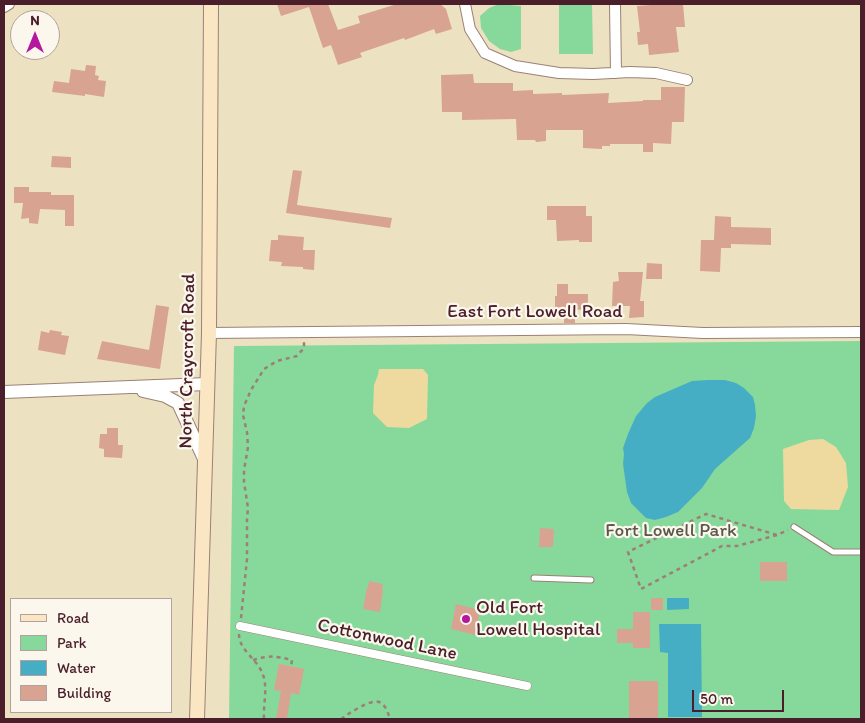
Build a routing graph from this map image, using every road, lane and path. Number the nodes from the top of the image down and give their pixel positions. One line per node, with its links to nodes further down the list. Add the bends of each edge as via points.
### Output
1 (9, 4): 5 (street)
2 (211, 4): 8 (main road, North Craycroft Road)
3 (465, 4): 6 (street, via 470,29 485,53 515,66 559,73)
4 (615, 4): 6 (street)
5 (4, 8)
6 (616, 73): 7 (street, via 656,73)
7 (687, 80)
8 (209, 332): 9 (street, East Fort Lowell Road); 11 (main road, North Craycroft Road)
9 (304, 332): 10 (street, East Fort Lowell Road, via 626,329 703,333); 20 (path, via 304,348 297,356 277,361 264,369 244,406 248,447 244,482 248,508)
10 (861, 332)
11 (207, 384): 12 (street); 14 (main road, North Craycroft Road)
12 (123, 387): 13 (street); 14 (street, via 165,396 178,403)
13 (4, 392)
14 (205, 461): 24 (main road, North Craycroft Road)
15 (794, 527): 16 (path); 17 (lane, via 833,552)
16 (777, 535): 16 (path, via 737,546 722,546 641,589 628,552 706,514)
17 (861, 552)
18 (534, 578): 19 (lane)
19 (591, 580)
20 (240, 626): 21 (path, via 240,644); 23 (street, Cottonwood Lane)
21 (253, 660): 22 (path, via 274,655 292,660); 25 (path, via 265,681)
22 (291, 667)
23 (527, 686)
24 (197, 719)
25 (264, 719)
26 (341, 719): 27 (path, via 363,705 379,702 388,710)
27 (390, 719)

